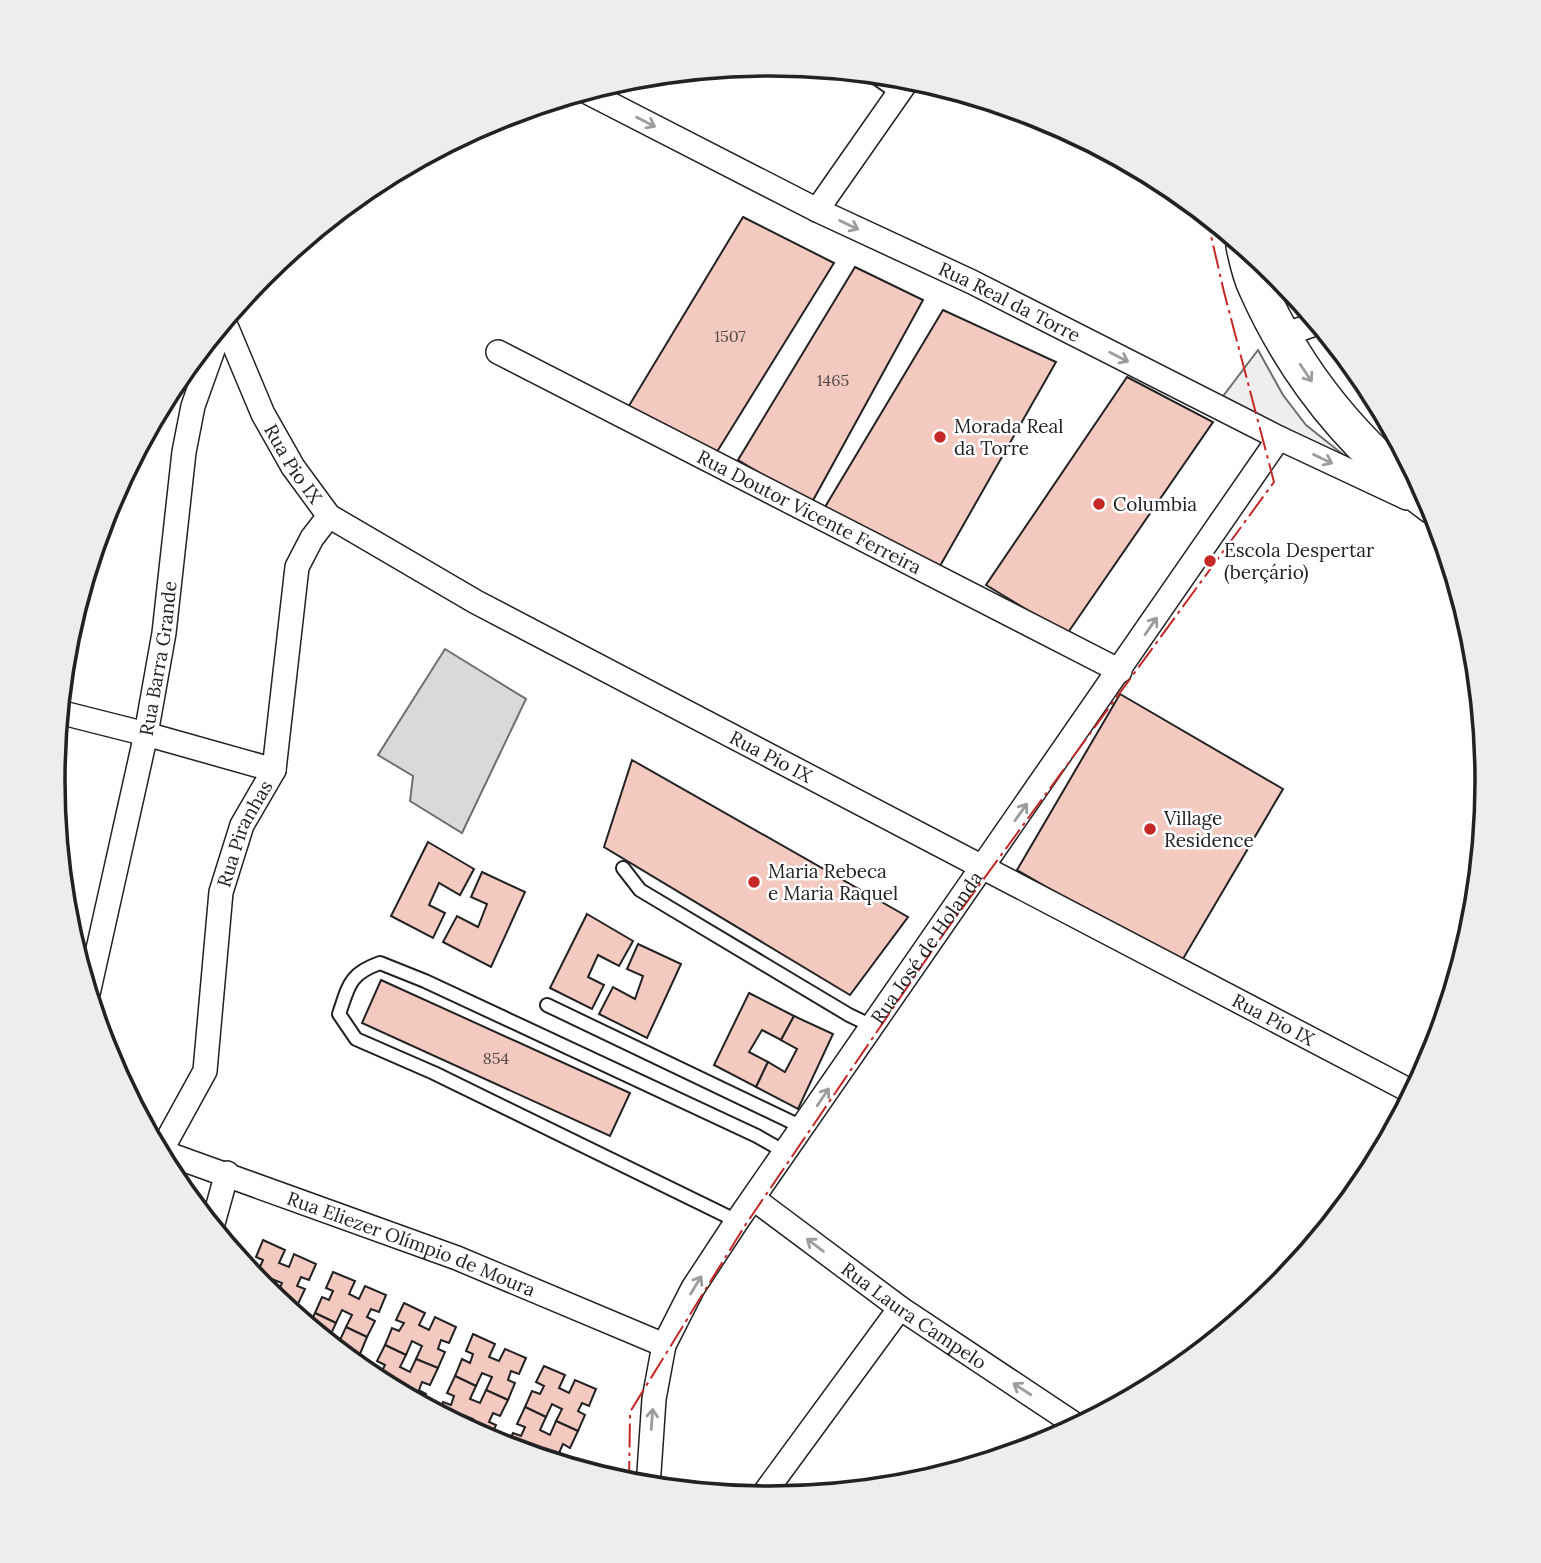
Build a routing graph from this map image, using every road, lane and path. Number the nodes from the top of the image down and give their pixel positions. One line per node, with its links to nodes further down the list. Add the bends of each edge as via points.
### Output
1 (903, 88): 3 (street)
2 (598, 98): 3 (street, Rua Real da Torre, one-way to 3)
3 (817, 210): 10 (street, Rua Real da Torre, one-way to 10, via 972,282)
4 (1249, 263): 7 (main road, via 1255,285)
5 (1309, 326): 7 (street)
6 (228, 331): 13 (street, Rua Pio IX, via 263,414 293,467)
7 (1281, 336): 11 (main road, one-way to 11, via 1357,440)
8 (214, 348): 16 (street, Rua Barra Grande, via 193,406 184,452 164,633)
9 (498, 352): 14 (street, Rua Doutor Vicente Ferreira)
10 (1279, 438): 12 (street, Rua Real da Torre, one-way to 12); 14 (street, Rua José de Holanda, one-way to 10)
11 (1414, 493)
12 (1418, 501)
13 (329, 516): 17 (street, Rua Piranhas, via 297,567); 18 (street, Rua Pio IX, via 476,602)
14 (1120, 671): 18 (street, Rua José de Holanda, one-way to 14)
15 (68, 714): 16 (street)
16 (146, 734): 17 (street); 20 (street, Rua Barra Grande)
17 (274, 770): 25 (street, Rua Piranhas, via 242,825 221,892 205,1071)
18 (981, 867): 22 (street, Rua José de Holanda); 23 (street, Rua Pio IX)
19 (622, 868): 22 (lane, via 640,890)
20 (92, 975)
21 (547, 1005): 24 (lane)
22 (872, 1026): 24 (street, Rua José de Holanda, one-way to 22)
23 (1406, 1089)
24 (802, 1128): 26 (street, Rua José de Holanda)
25 (164, 1142)
26 (785, 1152): 29 (street, Rua José de Holanda); 31 (lane, via 380,963 360,970 349,986 340,1014 356,1039)
27 (172, 1154): 28 (street, Rua Eliezer Olímpio de Moura)
28 (227, 1173): 30 (street); 33 (street, Rua Eliezer Olímpio de Moura, via 457,1258)
29 (754, 1199): 31 (street, Rua José de Holanda); 32 (street, Rua Laura Campelo, one-way to 29)
30 (215, 1216)
31 (737, 1221): 33 (street, Rua José de Holanda, one-way to 31, via 693,1288)
32 (900, 1308): 34 (street, Rua Laura Campelo, one-way to 32); 36 (street)
33 (664, 1345): 35 (street, Rua José de Holanda, one-way to 33, via 654,1399)
34 (1069, 1421)
35 (649, 1476)
36 (769, 1487)

